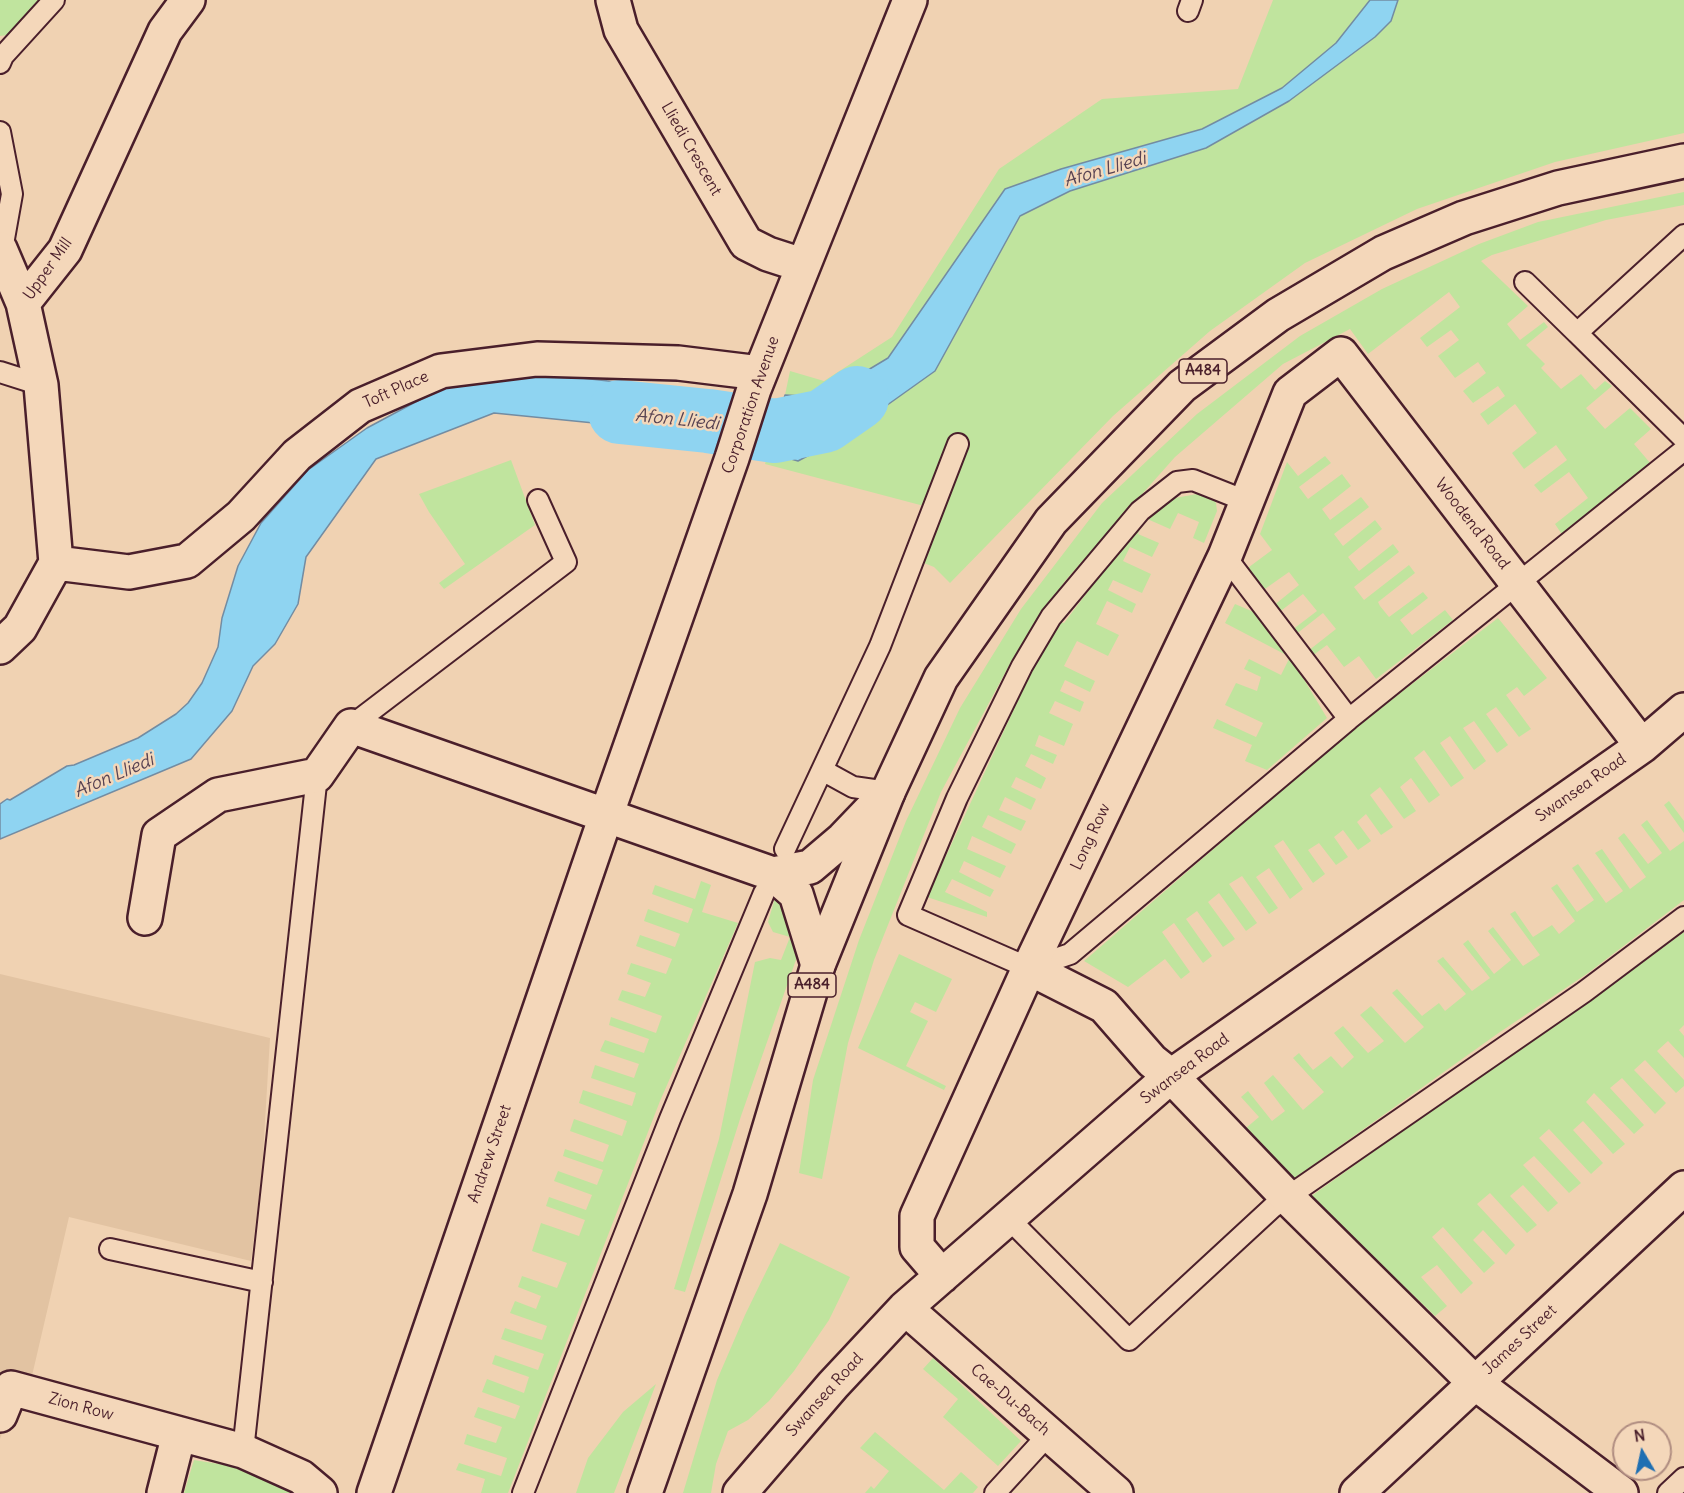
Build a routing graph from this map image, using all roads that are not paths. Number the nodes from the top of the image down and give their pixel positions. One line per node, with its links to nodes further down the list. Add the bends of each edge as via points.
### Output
1 (54, 0): 5 (lane)
2 (188, 0): 12 (street, Upper Mill, via 165,31 65,249)
3 (613, 0): 10 (street, Lliedi Crescent, via 621,30 746,243)
4 (910, 0): 10 (street, Corporation Avenue)
5 (1, 58)
6 (0, 132): 9 (lane, via 12,194)
7 (1684, 161): 33 (street, A484, via 1558,188 1464,218 1383,253 1278,315 1182,386 1051,521 941,678)
8 (1684, 235): 13 (lane)
9 (1, 250): 12 (street)
10 (802, 265): 15 (street, Corporation Avenue)
11 (1525, 282): 13 (lane)
12 (23, 303): 16 (street, Upper Mill)
13 (1577, 333): 18 (lane)
14 (0, 372): 16 (lane)
15 (757, 381): 24 (street, Toft Place, via 678,363 537,358 441,371 360,406 297,455 241,516 188,561 129,572); 34 (street, Corporation Avenue)
16 (41, 385): 24 (street, Upper Mill)
17 (1290, 393): 22 (street, Long Row); 25 (street, Woodend Road, via 1341,354)
18 (1684, 439)
19 (958, 444): 31 (lane, via 880,646)
20 (1684, 450): 25 (lane)
21 (538, 500): 29 (lane, via 566,562)
22 (1246, 501): 23 (street, Long Row); 39 (lane, via 1193,480 1177,482 1140,511 1051,617 1022,666 957,798 908,915)
23 (1225, 556): 28 (lane); 39 (street, Long Row)
24 (56, 563): 26 (street, via 20,628)
25 (1517, 583): 28 (lane); 30 (street, Woodend Road)
26 (0, 647)
27 (1684, 710): 30 (street, Swansea Road)
28 (1350, 719): 39 (lane, via 1070,954)
29 (351, 726): 32 (street); 34 (street)
30 (1642, 746): 40 (street, Swansea Road)
31 (822, 770): 33 (lane, via 853,787); 35 (lane)
32 (317, 775): 37 (street, via 218,795 159,835); 46 (lane)
33 (888, 792): 35 (street, via 810,867); 38 (street, A484)
34 (606, 816): 35 (street); 57 (street, Andrew Street)
35 (774, 872): 38 (street, via 796,894); 58 (lane, via 670,1119)
36 (1684, 917): 42 (lane, via 1584,992)
37 (145, 918)
38 (818, 965): 59 (street, A484, via 750,1194)
39 (1029, 968): 40 (street, via 1104,1006 1152,1061); 45 (street, Long Row, via 917,1216 917,1247)
40 (1171, 1076): 42 (street); 43 (street, Swansea Road)
41 (1684, 1188): 48 (street, James Street)
42 (1288, 1198): 43 (lane, via 1273,1207 1129,1340); 48 (street)
43 (1007, 1217): 45 (street, Swansea Road)
44 (110, 1249): 46 (lane)
45 (942, 1276): 47 (street, Swansea Road)
46 (262, 1282): 52 (lane)
47 (905, 1308): 51 (street, Cae-Du-Bach); 60 (street, Swansea Road, via 832,1385)
48 (1474, 1382): 62 (street, James Street); 63 (street)
49 (0, 1415): 50 (street, Zion Row, via 11,1388)
50 (178, 1434): 52 (street, Zion Row); 55 (street)
51 (1049, 1434): 54 (street, Cae-Du-Bach); 61 (lane)
52 (243, 1451): 56 (street, Zion Row, via 301,1477)
53 (1684, 1478): 64 (lane)
54 (1106, 1490)
55 (164, 1493)
56 (320, 1493)
57 (374, 1493)
58 (523, 1493)
59 (645, 1493)
60 (740, 1493)
61 (995, 1493)
62 (1357, 1493)
63 (1621, 1493)
64 (1668, 1493)

